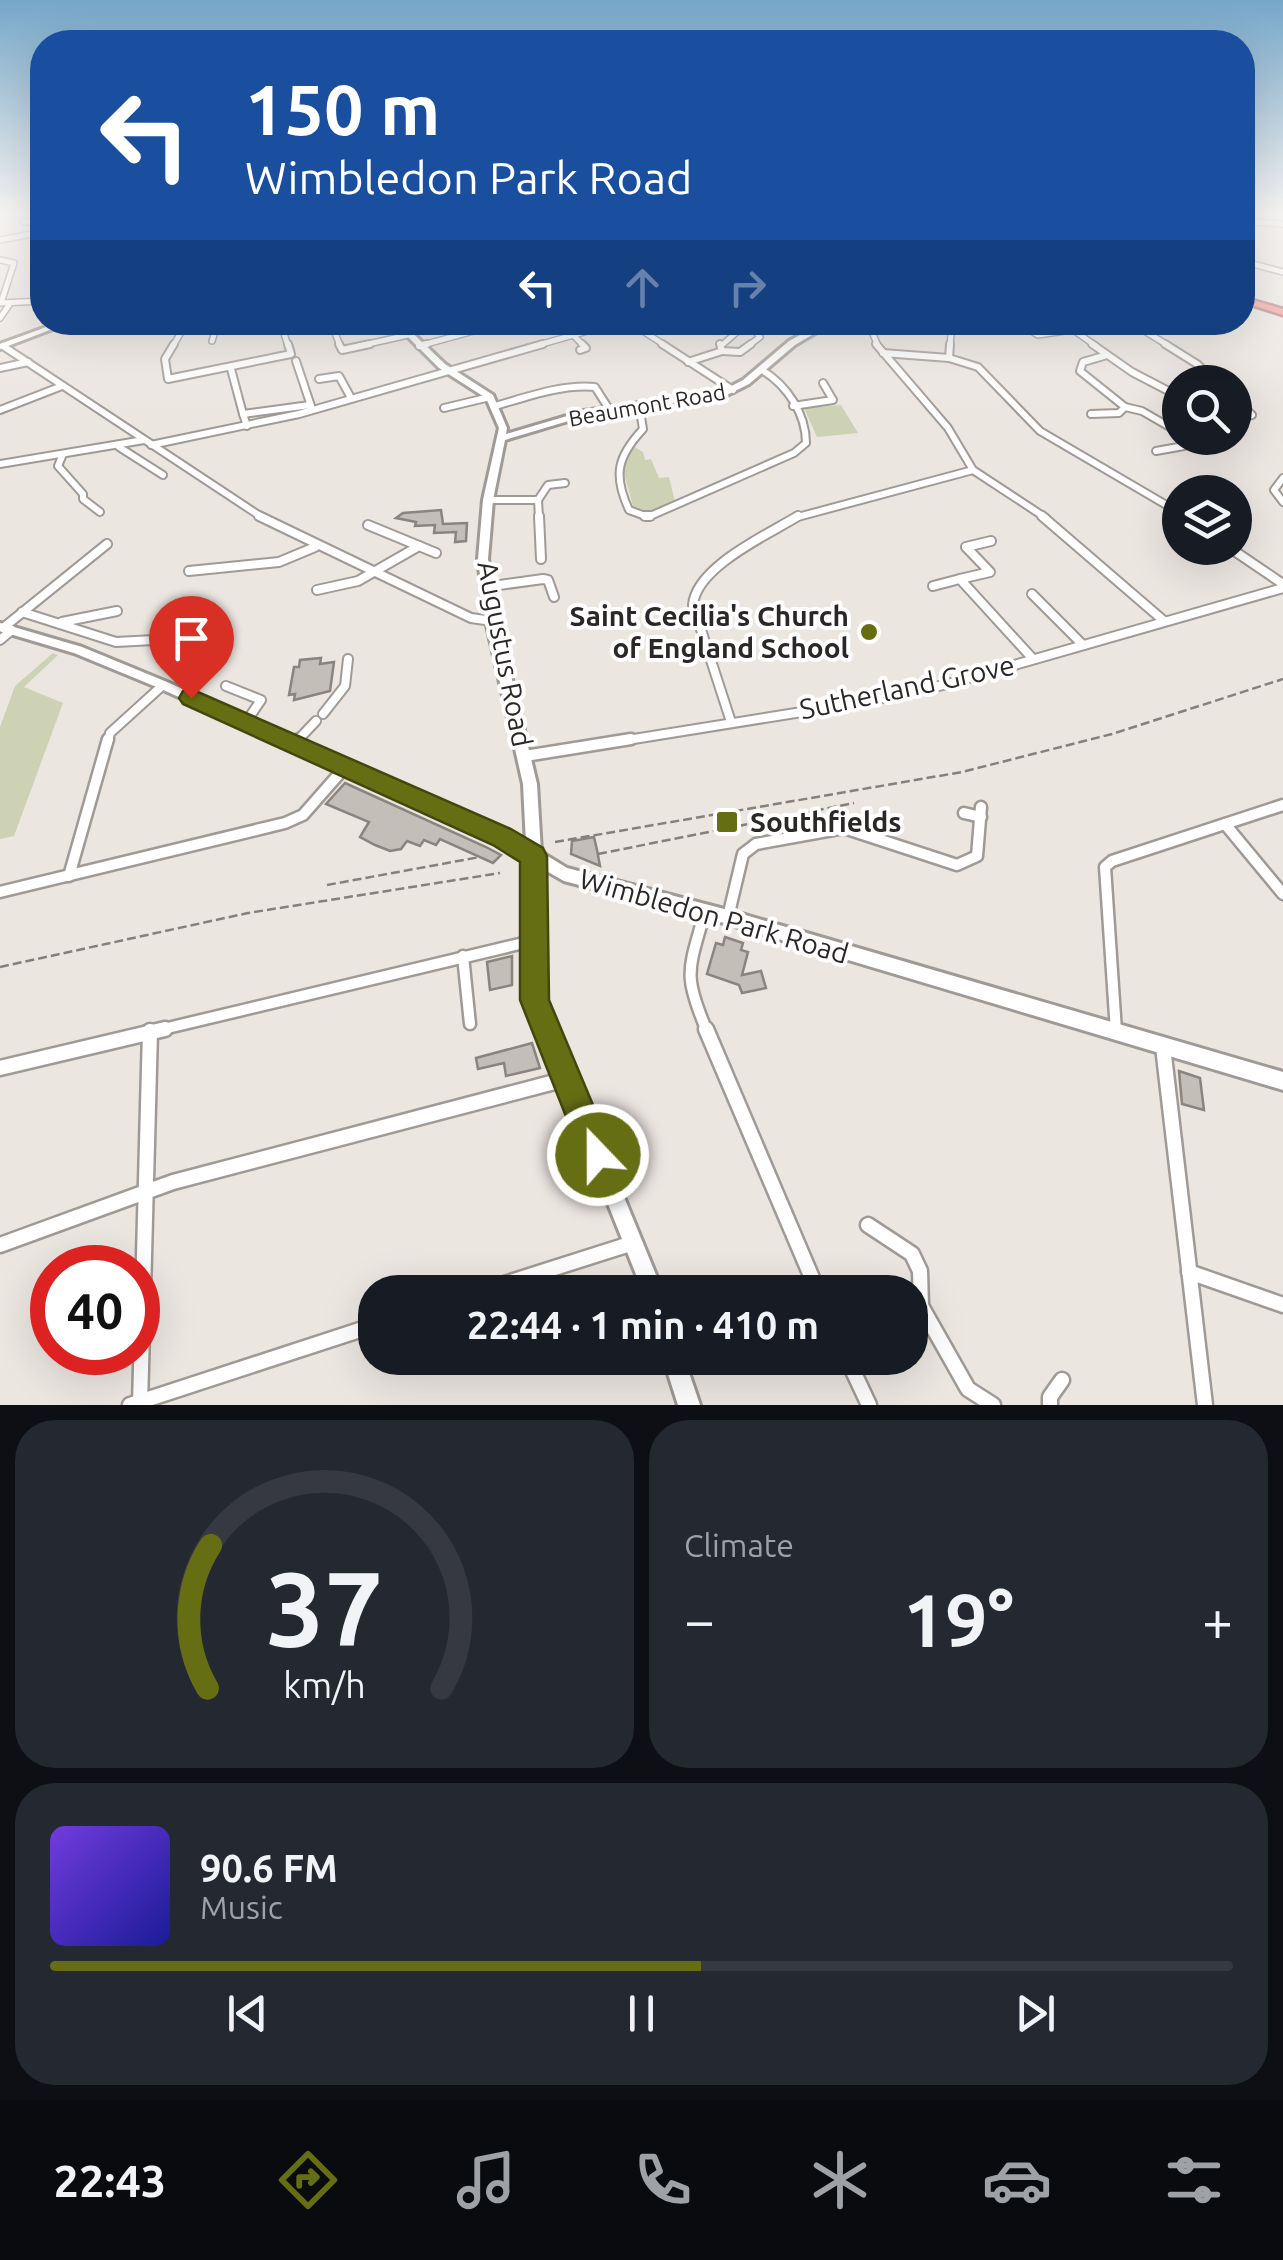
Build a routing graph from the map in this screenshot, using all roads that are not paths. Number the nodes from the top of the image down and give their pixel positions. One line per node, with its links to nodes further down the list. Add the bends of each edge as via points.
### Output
1 (9, 278): 4 (street, via 1,303)
2 (30, 303): 4 (street)
3 (1255, 304): 5 (highway)
4 (9, 306): 6 (street)
5 (1283, 312)
6 (0, 318)
7 (30, 332): 24 (street)
8 (180, 335): 38 (street, via 166,359 168,379)
9 (214, 335): 23 (street)
10 (285, 335): 38 (street, via 291,354)
11 (336, 335): 26 (street)
12 (408, 335): 25 (street); 26 (street)
13 (459, 335): 25 (street)
14 (573, 335): 27 (street, via 586,348); 39 (street)
15 (648, 335): 35 (street)
16 (732, 335): 28 (street, via 720,343)
17 (758, 335): 28 (street, via 740,352)
18 (805, 335): 40 (street, Beaumont Road)
19 (871, 335): 29 (street)
20 (951, 335): 31 (street)
21 (1079, 335): 30 (street)
22 (1151, 335): 36 (street)
23 (212, 341)
24 (1, 346): 33 (street)
25 (419, 346): 39 (street)
26 (342, 350): 34 (street)
27 (580, 350)
28 (722, 351): 35 (street)
29 (883, 354): 31 (street); 66 (street, via 948,428)
30 (1107, 355): 44 (street); 52 (street, via 1083,362 1080,370)
31 (949, 358): 72 (street, via 986,373 1040,431)
32 (296, 361): 51 (street)
33 (28, 362): 37 (street); 43 (street)
34 (344, 362)
35 (688, 362): 45 (street)
36 (1198, 365)
37 (0, 368)
38 (230, 369): 55 (street)
39 (448, 370): 46 (street); 48 (street)
40 (762, 370): 45 (street, Beaumont Road); 50 (street, via 776,378)
41 (319, 379): 46 (street, via 339,376)
42 (823, 383): 50 (street, via 833,400)
43 (62, 386): 54 (street); 60 (street)
44 (1162, 387)
45 (733, 390): 49 (street, Beaumont Road)
46 (351, 398): 51 (street)
47 (439, 400): 48 (street, via 446,411)
48 (493, 401): 53 (street, via 589,386); 59 (street, Augustus Road)
49 (639, 405): 50 (street, via 643,429 616,467 629,510 648,517 802,448 807,434); 53 (street, Beaumont Road)
50 (793, 406)
51 (311, 407): 55 (street); 58 (street)
52 (1125, 408): 56 (street); 57 (street)
53 (609, 409): 59 (street, Beaumont Road)
54 (0, 410)
55 (243, 414): 58 (street)
56 (1091, 414)
57 (1162, 423)
58 (247, 426): 60 (street)
59 (503, 438): 70 (street, Augustus Road)
60 (147, 443): 61 (street); 79 (street)
61 (120, 447): 64 (street); 67 (street)
62 (1162, 450): 63 (street)
63 (1156, 451)
64 (62, 454): 65 (street); 74 (street, via 58,466 67,480)
65 (0, 464)
66 (974, 470): 94 (street, via 1054,524); 105 (street, via 808,511 706,574 694,591 694,606)
67 (164, 475)
68 (1283, 478): 73 (street, via 1274,494)
69 (564, 484): 71 (street, via 548,485)
70 (488, 500): 71 (street); 88 (street, Augustus Road)
71 (538, 500): 81 (street)
72 (1162, 502)
73 (1283, 502)
74 (100, 512)
75 (368, 525): 78 (street)
76 (991, 541): 85 (street, via 966,546 994,571)
77 (107, 544): 93 (street)
78 (419, 546): 80 (street); 84 (street)
79 (315, 548): 83 (street, via 278,562); 84 (street)
80 (436, 553)
81 (541, 559)
82 (1252, 564): 87 (street)
83 (189, 572)
84 (377, 575): 89 (street); 95 (street)
85 (960, 579): 86 (street); 101 (street)
86 (934, 586)
87 (1283, 586): 94 (street, Sutherland Grove)
88 (485, 587): 91 (street, via 542,579); 95 (street, Augustus Road)
89 (317, 590)
90 (1032, 594): 99 (street)
91 (554, 597)
92 (117, 610): 96 (street)
93 (22, 612): 96 (street); 97 (street)
94 (1164, 621): 99 (street, Sutherland Grove)
95 (492, 622): 107 (street, Augustus Road)
96 (59, 623): 98 (street, via 122,643)
97 (4, 632): 102 (street, Wimbledon Park Road, via 78,650)
98 (192, 638)
99 (1083, 645): 101 (street, Sutherland Grove)
100 (348, 659): 106 (street, via 345,686)
101 (1033, 659): 105 (street, Sutherland Grove, via 864,702)
102 (163, 685): 104 (street, Wimbledon Park Road); 113 (street, via 110,734)
103 (226, 686): 104 (street, via 261,700)
104 (246, 722): 106 (street, Wimbledon Park Road)
105 (731, 722): 107 (street, Sutherland Grove)
106 (295, 744): 108 (street, Wimbledon Park Road)
107 (525, 756): 112 (street, Augustus Road)
108 (346, 766): 112 (street, Wimbledon Park Road); 113 (street, via 296,819)
109 (1283, 805): 111 (street)
110 (964, 813): 117 (street, via 981,812 977,856 957,865 844,828 756,844 744,854)
111 (1225, 824): 115 (street); 121 (street, via 1106,867)
112 (534, 856): 116 (street, Wimbledon Park Road, via 564,874); 118 (street, Augustus Road)
113 (69, 876): 114 (street)
114 (0, 892)
115 (1283, 894)
116 (705, 911): 117 (street, Wimbledon Park Road); 134 (street, via 689,990)
117 (728, 917): 121 (street, Wimbledon Park Road)
118 (532, 942): 119 (street); 125 (street, Augustus Road, via 534,1000)
119 (463, 956): 120 (street); 122 (street)
120 (470, 1024)
121 (1116, 1030): 123 (street, Wimbledon Park Road)
122 (150, 1031): 124 (street); 127 (street)
123 (1162, 1044): 126 (street, Wimbledon Park Road); 131 (street)
124 (0, 1068)
125 (566, 1079): 127 (street); 129 (street, Augustus Road)
126 (1283, 1081)
127 (146, 1192): 130 (street); 140 (street)
128 (868, 1225): 143 (street, via 912,1254 922,1306 968,1388)
129 (636, 1242): 132 (street); 133 (street, Augustus Road)
130 (0, 1245)
131 (1189, 1272): 135 (street); 145 (street)
132 (532, 1275)
133 (647, 1275)
134 (811, 1275)
135 (1283, 1305)
136 (358, 1331): 140 (street)
137 (679, 1375): 141 (street)
138 (855, 1375): 142 (street)
139 (1062, 1380): 144 (street)
140 (137, 1404)
141 (689, 1405)
142 (868, 1405)
143 (992, 1405)
144 (1050, 1405)
145 (1205, 1405)

